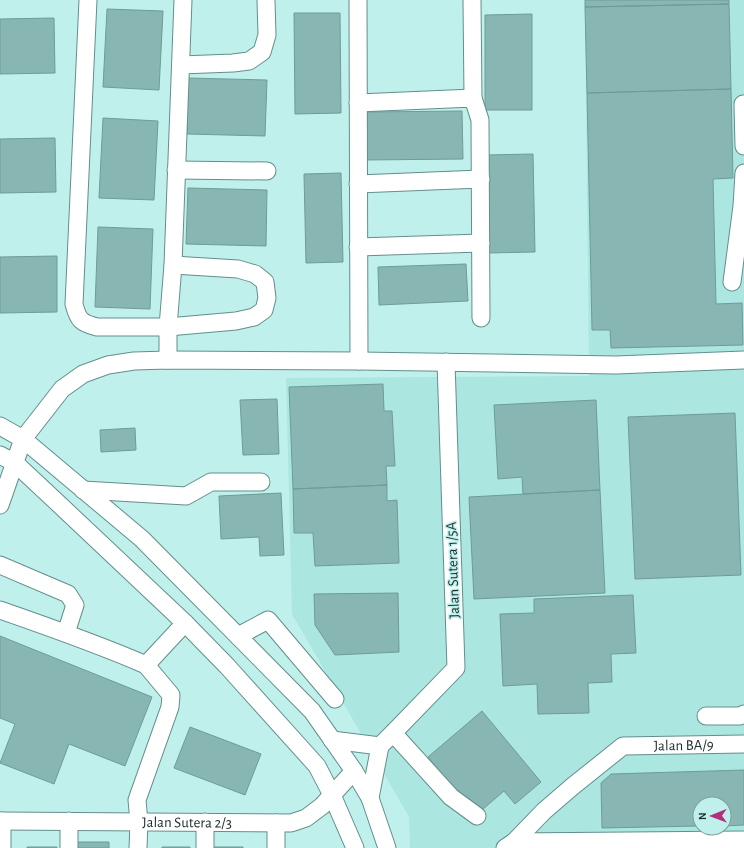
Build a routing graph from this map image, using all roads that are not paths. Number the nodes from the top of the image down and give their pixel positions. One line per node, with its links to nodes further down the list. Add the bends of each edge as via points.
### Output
1 (88, 0): 22 (street, via 74,304 77,316 86,324 97,327)
2 (183, 0): 6 (street)
3 (266, 0): 6 (street, via 267,35 262,52 249,61)
4 (358, 0): 8 (street)
5 (472, 0): 7 (street)
6 (180, 65): 11 (street)
7 (473, 98): 8 (street); 14 (street, via 480,120)
8 (358, 103): 15 (street)
9 (743, 104): 10 (street)
10 (744, 146)
11 (176, 170): 12 (street); 19 (street)
12 (267, 171)
13 (744, 173): 16 (street)
14 (481, 179): 15 (street); 17 (street)
15 (358, 184): 18 (street)
16 (743, 198): 20 (street)
17 (481, 243): 18 (street); 21 (street)
18 (358, 247): 25 (street)
19 (173, 265): 22 (street); 22 (street, via 238,269 255,274 265,282 267,298 264,310 254,317)
20 (732, 282)
21 (481, 318)
22 (168, 327): 23 (street)
23 (168, 360): 25 (street); 28 (street, via 108,365 83,374 62,389)
24 (744, 360): 26 (street, via 616,365)
25 (359, 361): 26 (street)
26 (446, 362): 42 (street, Jalan Sutera 1/5A, via 456,668)
27 (0, 426): 28 (street)
28 (23, 439): 29 (street); 31 (street)
29 (7, 459): 32 (street); 35 (street)
30 (261, 482): 31 (street, via 211,482 186,496)
31 (83, 490): 37 (street, via 142,539)
32 (0, 504)
33 (0, 565): 36 (street, via 68,594 75,605)
34 (0, 610): 36 (street)
35 (185, 623): 38 (street); 47 (street, via 317,766)
36 (66, 633): 38 (street)
37 (238, 636): 39 (street, via 268,620); 43 (street, via 312,712)
38 (146, 665): 52 (street, via 171,695 170,707 137,800)
39 (335, 699)
40 (744, 714): 41 (street)
41 (706, 716)
42 (393, 733): 45 (street, Jalan Sutera 1/5A); 49 (street, via 451,797)
43 (332, 740): 45 (street); 46 (street)
44 (744, 744): 56 (street, Jalan BA/9, via 623,746 544,811)
45 (380, 746): 48 (street)
46 (354, 771): 47 (street, Jalan Sutera 2/3); 48 (street)
47 (332, 795): 54 (street, Jalan Sutera 2/3, via 306,818 291,823); 62 (street)
48 (370, 798): 63 (street)
49 (477, 816)
50 (1, 821): 51 (street, Jalan Sutera 2/3); 57 (street)
51 (69, 821): 52 (street, Jalan Sutera 2/3); 58 (street)
52 (138, 822): 53 (street, Jalan Sutera 2/3); 59 (street)
53 (206, 822): 54 (street, Jalan Sutera 2/3); 60 (street)
54 (276, 823): 61 (street)
55 (744, 840): 56 (street)
56 (510, 845)
57 (2, 848)
58 (69, 848)
59 (138, 848)
60 (205, 848)
61 (276, 848)
62 (355, 848)
63 (387, 848)

